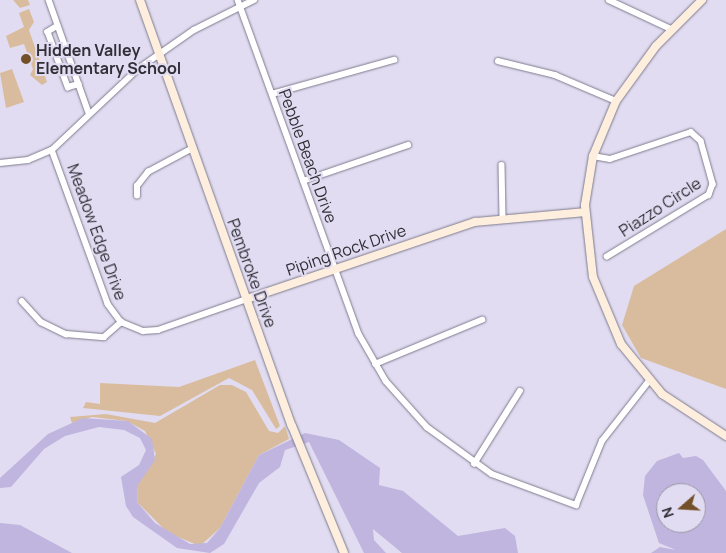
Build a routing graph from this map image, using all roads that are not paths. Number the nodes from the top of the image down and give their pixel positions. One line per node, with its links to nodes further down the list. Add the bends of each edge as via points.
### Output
1 (49, 0): 7 (street)
2 (140, 0): 9 (street, Pembroke Drive)
3 (254, 0): 6 (street)
4 (609, 0): 8 (street)
5 (702, 0): 8 (street)
6 (239, 3): 9 (street); 13 (street, Pebble Beach Drive)
7 (58, 26): 12 (street); 12 (street, via 48,32 68,87)
8 (670, 30): 14 (street)
9 (159, 53): 15 (street); 17 (street, Pembroke Drive)
10 (394, 60): 13 (street)
11 (498, 61): 14 (street, via 555,75)
12 (79, 84): 15 (street)
13 (272, 94): 22 (street, Pebble Beach Drive)
14 (616, 101): 19 (street)
15 (89, 113): 18 (street)
16 (408, 145): 22 (street)
17 (193, 148): 23 (street, via 156,165 139,183); 28 (street, Pembroke Drive)
18 (52, 150): 20 (street, via 28,160); 31 (street, Meadow Edge Drive, via 108,304)
19 (592, 156): 24 (street); 26 (street, Piazzo Circle, via 610,159 691,132 700,138 713,184 709,195)
20 (0, 162)
21 (502, 165): 25 (street)
22 (303, 181): 27 (street, Pebble Beach Drive)
23 (137, 196)
24 (585, 212): 25 (street, Piping Rock Drive); 33 (street, via 589,259 602,307 621,344)
25 (503, 217): 27 (street, Piping Rock Drive, via 454,227)
26 (607, 257)
27 (334, 268): 28 (street, Piping Rock Drive); 32 (street, Pebble Beach Drive)
28 (247, 298): 31 (street, Piping Rock Drive, via 158,330 143,331); 37 (street, Pembroke Drive, via 292,426)
29 (22, 301): 31 (street, via 41,322 66,334 104,337)
30 (482, 320): 32 (street)
31 (121, 322)
32 (375, 364): 36 (street, Pebble Beach Drive, via 412,413)
33 (649, 381): 35 (street, via 686,414); 36 (street, Pebble Beach Drive, via 602,441 576,505 530,492)
34 (520, 391): 36 (street)
35 (726, 436)
36 (474, 464)
37 (344, 553)

